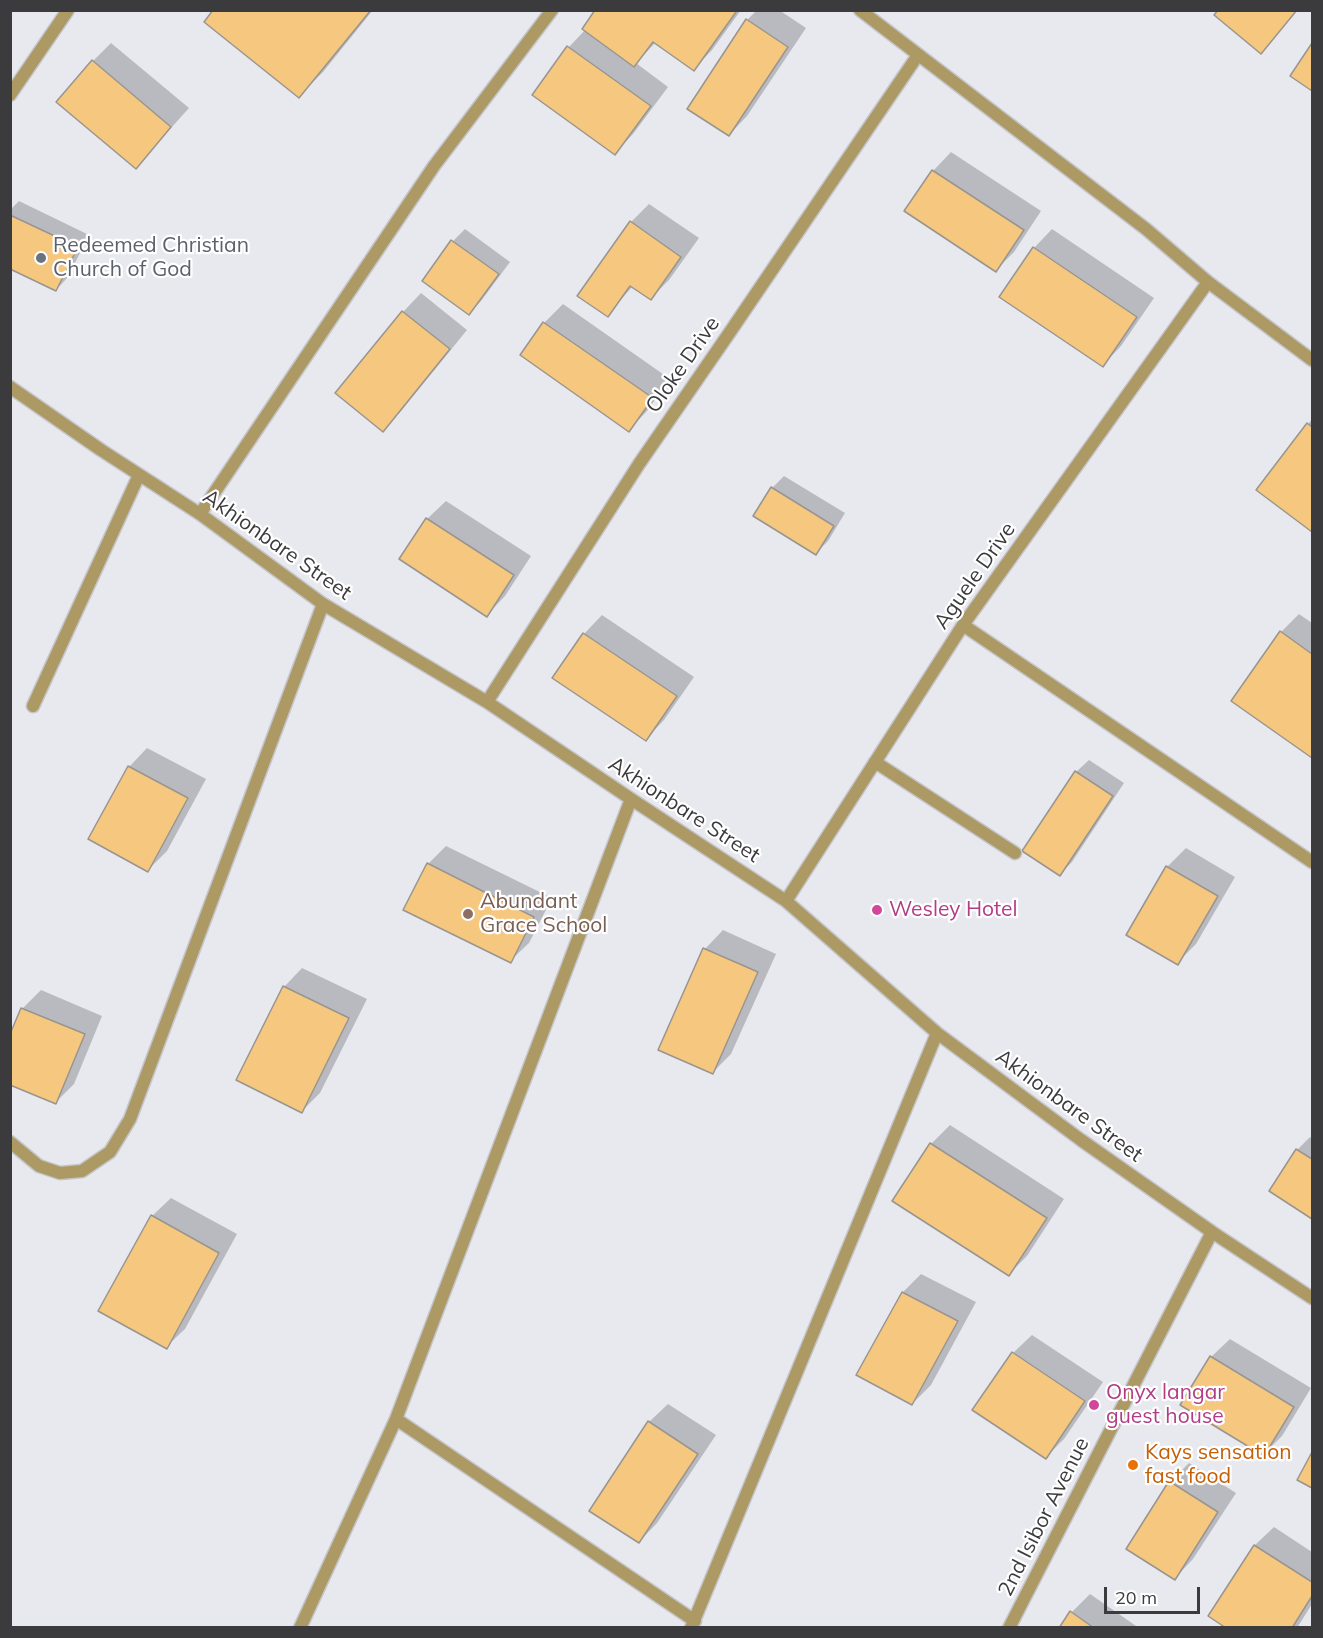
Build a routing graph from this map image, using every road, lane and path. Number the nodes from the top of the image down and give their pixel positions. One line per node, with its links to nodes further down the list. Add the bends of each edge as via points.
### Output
1 (68, 10): 5 (street)
2 (552, 10): 10 (street, via 434,166)
3 (860, 10): 4 (street)
4 (918, 55): 6 (street, via 1146,229); 13 (street, Oloke Drive, via 639,464)
5 (10, 95)
6 (1208, 282): 7 (street); 12 (street, Aguele Drive)
7 (1312, 360)
8 (10, 387): 9 (street, Akhionbare Street)
9 (139, 475): 10 (street, Akhionbare Street); 14 (street)
10 (200, 514): 11 (street, Akhionbare Street)
11 (323, 604): 13 (street, Akhionbare Street); 21 (street, via 130,1119 110,1152 82,1172 60,1173 39,1166)
12 (963, 626): 15 (street, Aguele Drive); 18 (street)
13 (487, 702): 16 (street, Akhionbare Street)
14 (33, 706)
15 (875, 762): 17 (street); 19 (street, Aguele Drive)
16 (631, 799): 19 (street, Akhionbare Street); 24 (street)
17 (1015, 853)
18 (1312, 862)
19 (786, 901): 20 (street, Akhionbare Street)
20 (937, 1033): 22 (street, Akhionbare Street); 25 (street)
21 (10, 1142)
22 (1212, 1232): 23 (street, Akhionbare Street); 27 (street, 2nd Isibor Avenue)
23 (1312, 1298)
24 (396, 1419): 25 (street); 26 (street)
25 (693, 1624)
26 (300, 1628)
27 (1009, 1628)

